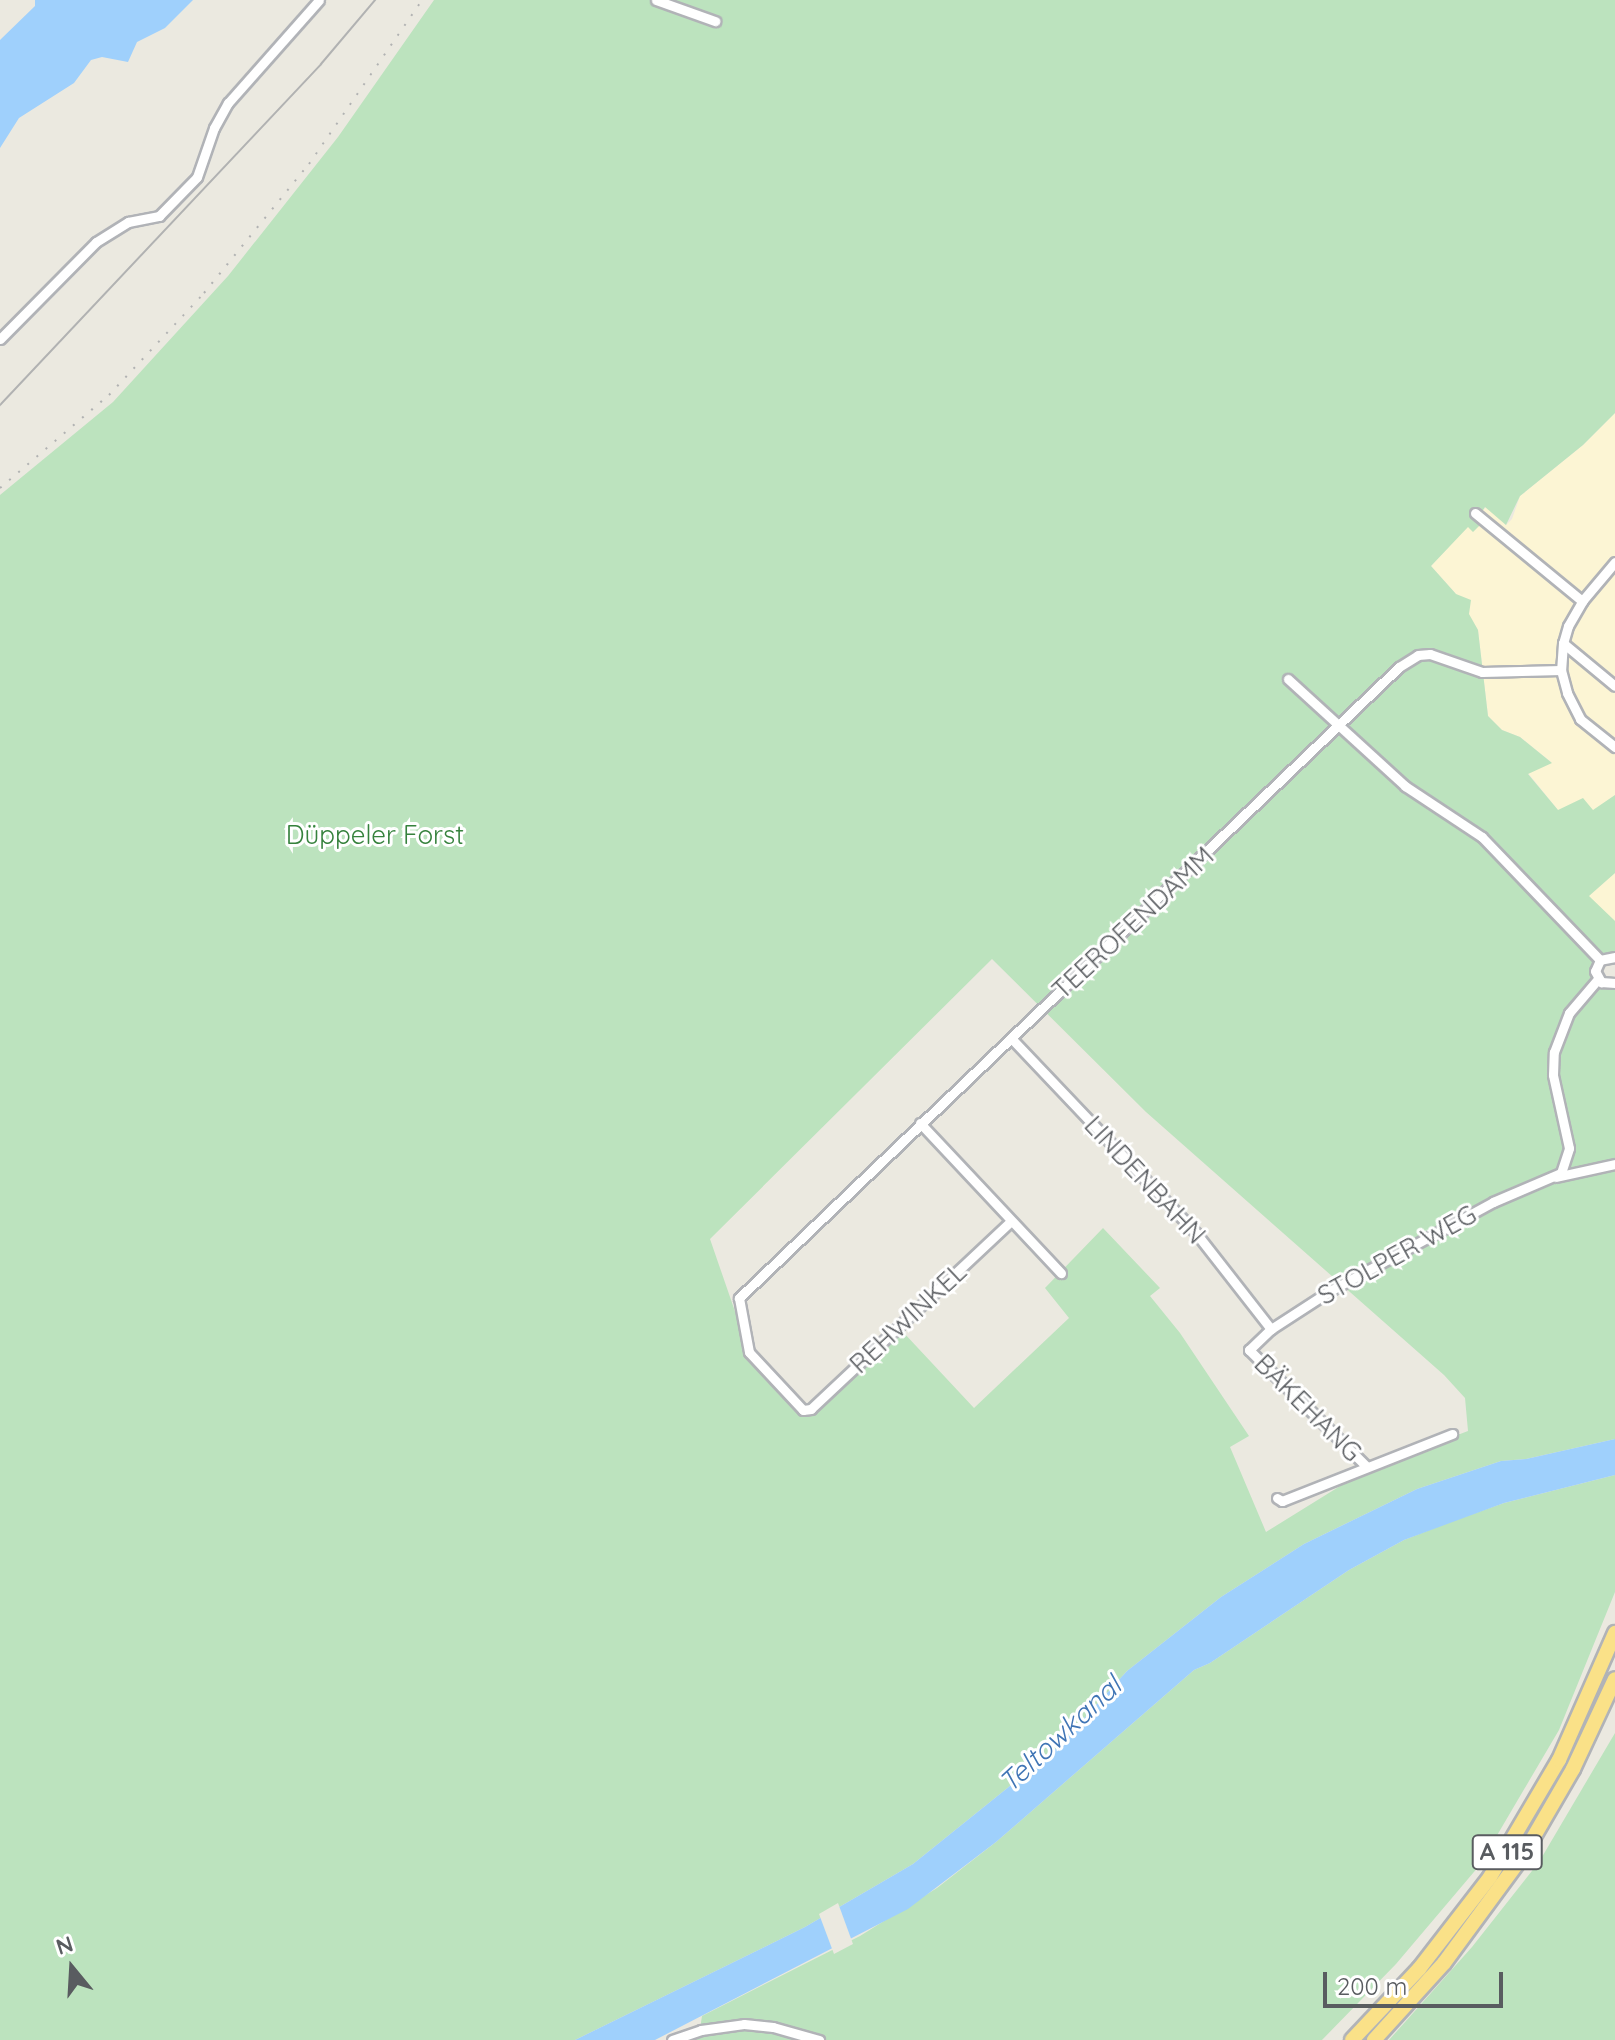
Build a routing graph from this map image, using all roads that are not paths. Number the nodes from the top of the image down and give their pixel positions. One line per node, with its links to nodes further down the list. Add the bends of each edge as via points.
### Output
1 (319, 0): 4 (street, via 228,103 197,177 159,216 128,222 96,242)
2 (656, 0): 3 (street)
3 (715, 21)
4 (0, 339)
5 (1475, 513): 7 (street)
6 (1615, 562): 7 (street)
7 (1582, 601): 8 (street)
8 (1563, 643): 9 (street); 11 (street)
9 (1561, 670): 12 (street, TEEROFENDAMM, via 1482,672 1436,655 1418,655 1399,667); 13 (street, via 1580,719)
10 (1288, 679): 12 (street)
11 (1615, 686)
12 (1339, 728): 15 (street, via 1405,786 1482,837); 18 (street, TEEROFENDAMM)
13 (1615, 747)
14 (1615, 957): 15 (street)
15 (1600, 960): 16 (street)
16 (1598, 979): 17 (street); 21 (street, via 1569,1013 1554,1052 1553,1075 1569,1148)
17 (1615, 983)
18 (1011, 1038): 19 (street, TEEROFENDAMM); 24 (street, LINDENBAHN, via 1187,1223)
19 (920, 1123): 22 (street); 26 (street, TEEROFENDAMM, via 737,1302 749,1352)
20 (1615, 1164): 21 (street, STOLPER WEG)
21 (1556, 1177): 24 (street, STOLPER WEG, via 1493,1202)
22 (1011, 1221): 23 (street); 26 (street, REHWINKEL, via 811,1409)
23 (1061, 1273)
24 (1271, 1329): 25 (street, STOLPER WEG)
25 (1249, 1350): 28 (street, BÄKEHANG)
26 (803, 1410)
27 (1452, 1434): 28 (street, BÄKEHANG)
28 (1366, 1466): 29 (street, BÄKEHANG, via 1282,1501)
29 (1277, 1498)
30 (1615, 1633): 34 (highway, A 115, via 1565,1749 1498,1866 1419,1969)
31 (1615, 1679): 35 (highway, A 115, via 1573,1769 1522,1857 1444,1963)
32 (672, 2040): 33 (street, via 744,2024)
33 (819, 2040)
34 (1352, 2040)
35 (1374, 2040)

